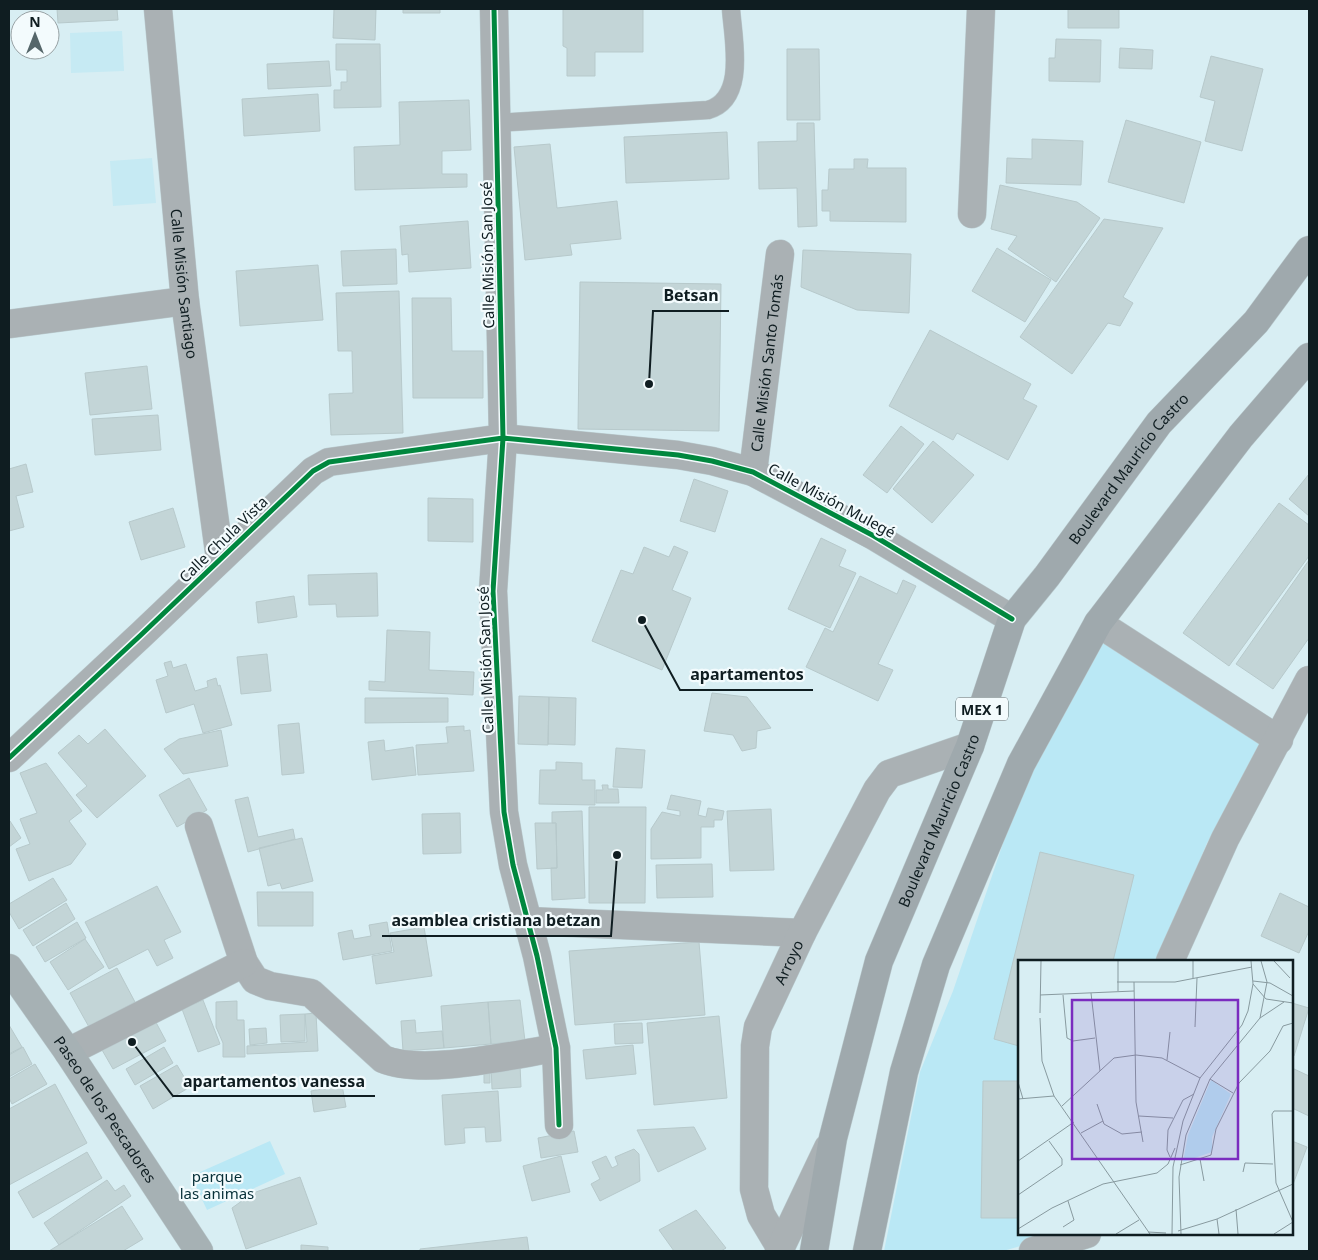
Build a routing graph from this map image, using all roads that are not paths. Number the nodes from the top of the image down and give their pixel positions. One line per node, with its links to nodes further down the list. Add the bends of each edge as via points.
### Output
1 (158, 9): 9 (street, Calle Misión Santiago)
2 (494, 9): 5 (street, Calle Misión San José)
3 (731, 9): 5 (lane, via 735,78 718,107)
4 (981, 9): 6 (street)
5 (496, 122): 12 (street, Calle Misión San José)
6 (972, 214)
7 (1309, 250): 15 (main road, Boulevard Mauricio Castro / MEX 1, via 1256,322 1159,423)
8 (780, 254): 13 (street, Calle Misión Santo Tomás)
9 (185, 302): 10 (street); 14 (street, Calle Misión Santiago)
10 (9, 324)
11 (1309, 357): 16 (main road, via 1241,436)
12 (503, 438): 13 (street, Calle Misión Mulegé, via 678,455); 14 (street, Calle Chula Vista, via 329,462 313,471); 22 (street, Calle Misión San José, via 493,591 504,812 513,865)
13 (753, 472): 15 (street, Calle Misión Mulegé, via 874,536)
14 (220, 559): 20 (street, Calle Chula Vista)
15 (1012, 619): 19 (main road, Boulevard Mauricio Castro / MEX 1)
16 (1098, 623): 18 (street); 35 (main road, via 1021,764 936,965 904,1072)
17 (1309, 680): 18 (street)
18 (1279, 740): 24 (street, via 1225,839)
19 (970, 746): 23 (street, Arroyo, via 890,774 877,790); 30 (main road, Boulevard Mauricio Castro / MEX 1, via 879,961)
20 (9, 758)
21 (199, 826): 25 (street)
22 (528, 920): 23 (street); 27 (street, Calle Misión San José)
23 (802, 933): 32 (street, Arroyo, via 758,1027 755,1046 754,1189 761,1214)
24 (1170, 960)
25 (244, 963): 27 (street, via 255,980 311,993 383,1059 396,1065 434,1066); 28 (street)
26 (9, 970): 28 (street, Paseo de los Pescadores)
27 (556, 1048): 29 (street, Calle Misión San José)
28 (68, 1052): 33 (street, Paseo de los Pescadores)
29 (559, 1125)
30 (833, 1138): 32 (street); 34 (main road, Boulevard Mauricio Castro / MEX 1)
31 (1084, 1235): 36 (street)
32 (780, 1249)
33 (199, 1251)
34 (814, 1251)
35 (867, 1251)
36 (1033, 1251)

